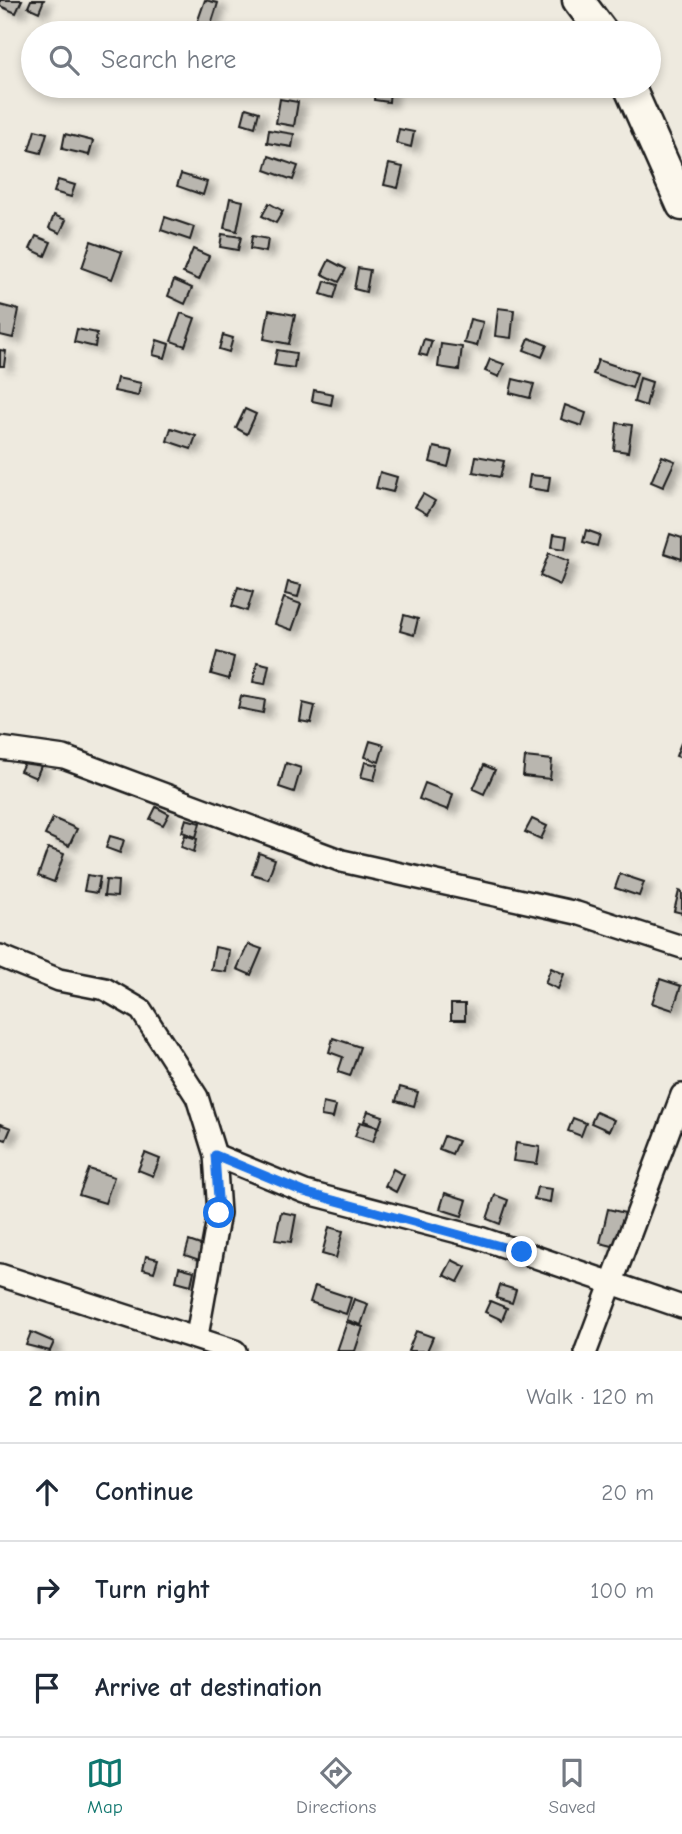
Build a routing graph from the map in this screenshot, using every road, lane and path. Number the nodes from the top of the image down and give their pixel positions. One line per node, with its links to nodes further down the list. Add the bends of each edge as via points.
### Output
1 (578, 0): 2 (street)
2 (594, 21)
3 (634, 98): 4 (street)
4 (682, 205)
5 (0, 748): 6 (street, via 64,757 342,861 577,913)
6 (682, 947)
7 (0, 956): 9 (street, via 59,980 105,989 141,1010 197,1097)
8 (682, 1096): 11 (street)
9 (215, 1155): 11 (street, via 304,1192 477,1237); 13 (street, via 219,1213)
10 (0, 1275): 13 (street)
11 (611, 1281): 12 (street); 15 (street)
12 (682, 1307)
13 (197, 1336): 14 (street)
14 (235, 1351)
15 (586, 1351)

